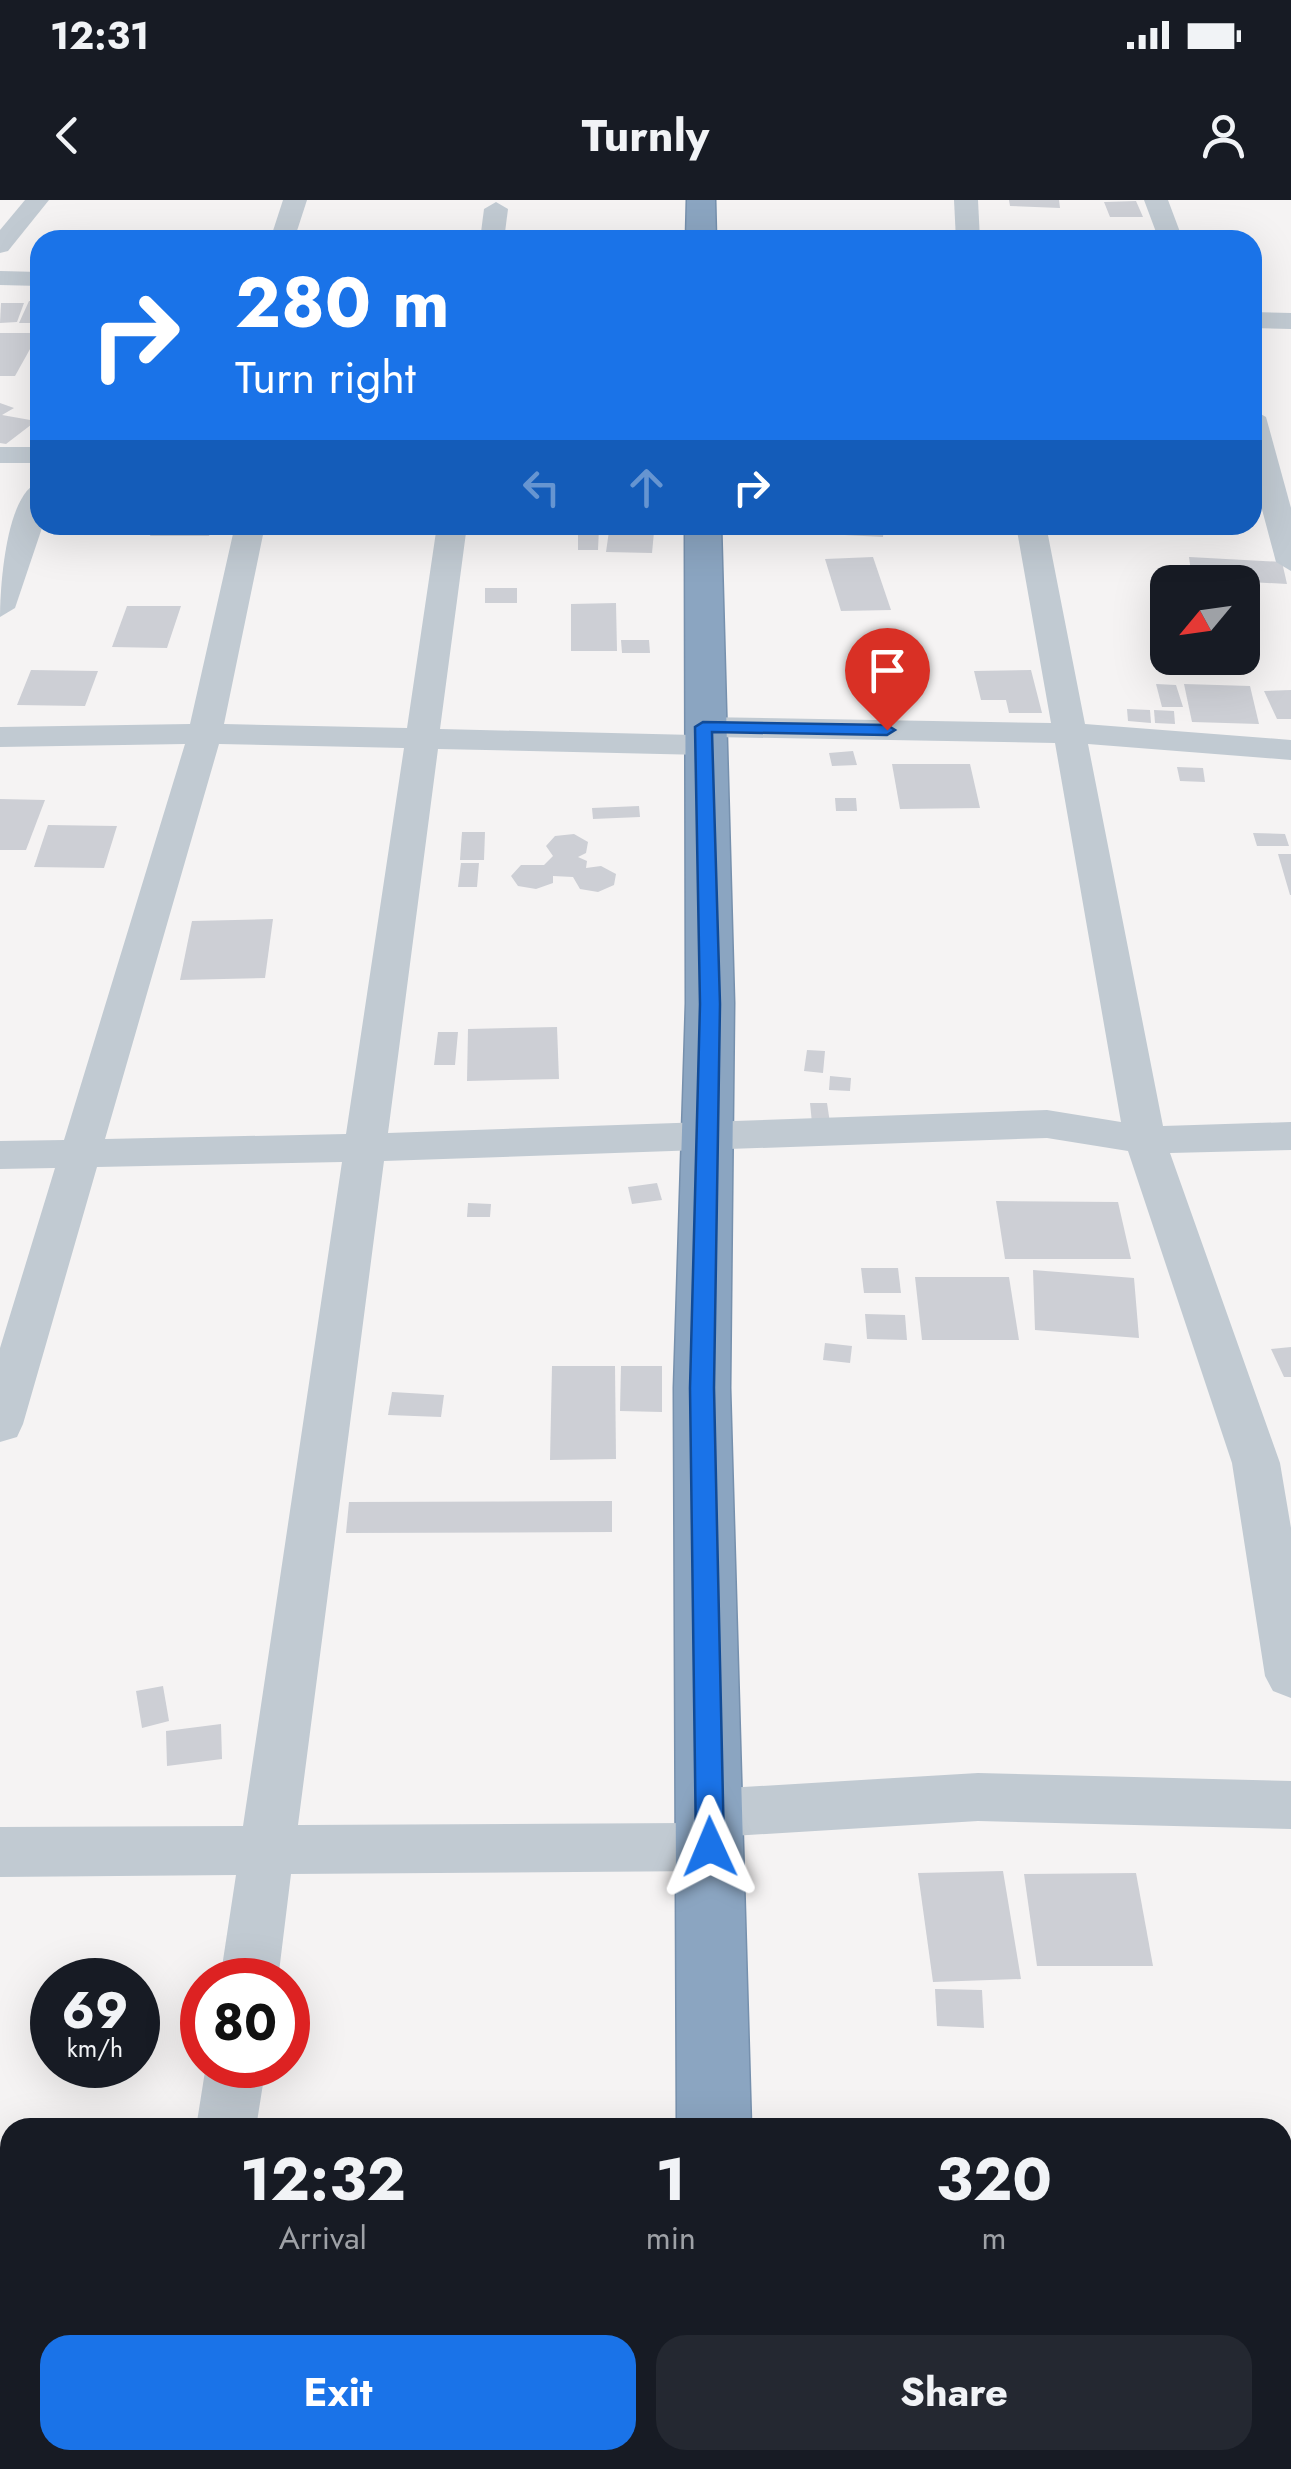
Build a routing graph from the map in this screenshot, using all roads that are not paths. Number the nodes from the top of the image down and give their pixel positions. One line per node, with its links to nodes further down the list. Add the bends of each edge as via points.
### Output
1 (38, 200): 12 (street)
2 (294, 200): 7 (street)
3 (701, 200): 9 (highway)
4 (966, 200): 10 (street)
5 (1156, 200): 11 (street)
6 (496, 209): 8 (street)
7 (285, 230)
8 (493, 230)
9 (702, 230)
10 (968, 230)
11 (1167, 230)
12 (0, 246)
13 (0, 278): 14 (street)
14 (30, 279)
15 (1262, 321): 16 (street)
16 (1291, 322)
17 (1262, 444): 25 (street)
18 (30, 455): 19 (street)
19 (0, 456)
20 (30, 520): 26 (street)
21 (248, 535): 28 (street)
22 (451, 535): 31 (street)
23 (703, 535): 29 (highway)
24 (1033, 535): 27 (street)
25 (1290, 553)
26 (0, 608)
27 (1071, 733): 29 (street); 32 (street); 35 (street)
28 (204, 734): 30 (street); 31 (street); 37 (street)
29 (703, 736): 31 (street); 33 (highway)
30 (0, 737)
31 (425, 739): 36 (street)
32 (1291, 750)
33 (707, 1134): 35 (street, via 1047,1124); 36 (street); 42 (highway, via 702,1388)
34 (1291, 1136): 35 (street)
35 (1145, 1140): 40 (street, via 1256,1463)
36 (367, 1148): 37 (street); 43 (street)
37 (80, 1153): 38 (street); 39 (street)
38 (0, 1155)
39 (0, 1424)
40 (1291, 1676)
41 (1291, 1805): 42 (street, via 978,1797)
42 (710, 1830): 43 (street); 48 (highway)
43 (268, 1850): 44 (street); 45 (street)
44 (0, 1852)
45 (251, 1958)
46 (232, 2088): 47 (street)
47 (228, 2118)
48 (714, 2118)

